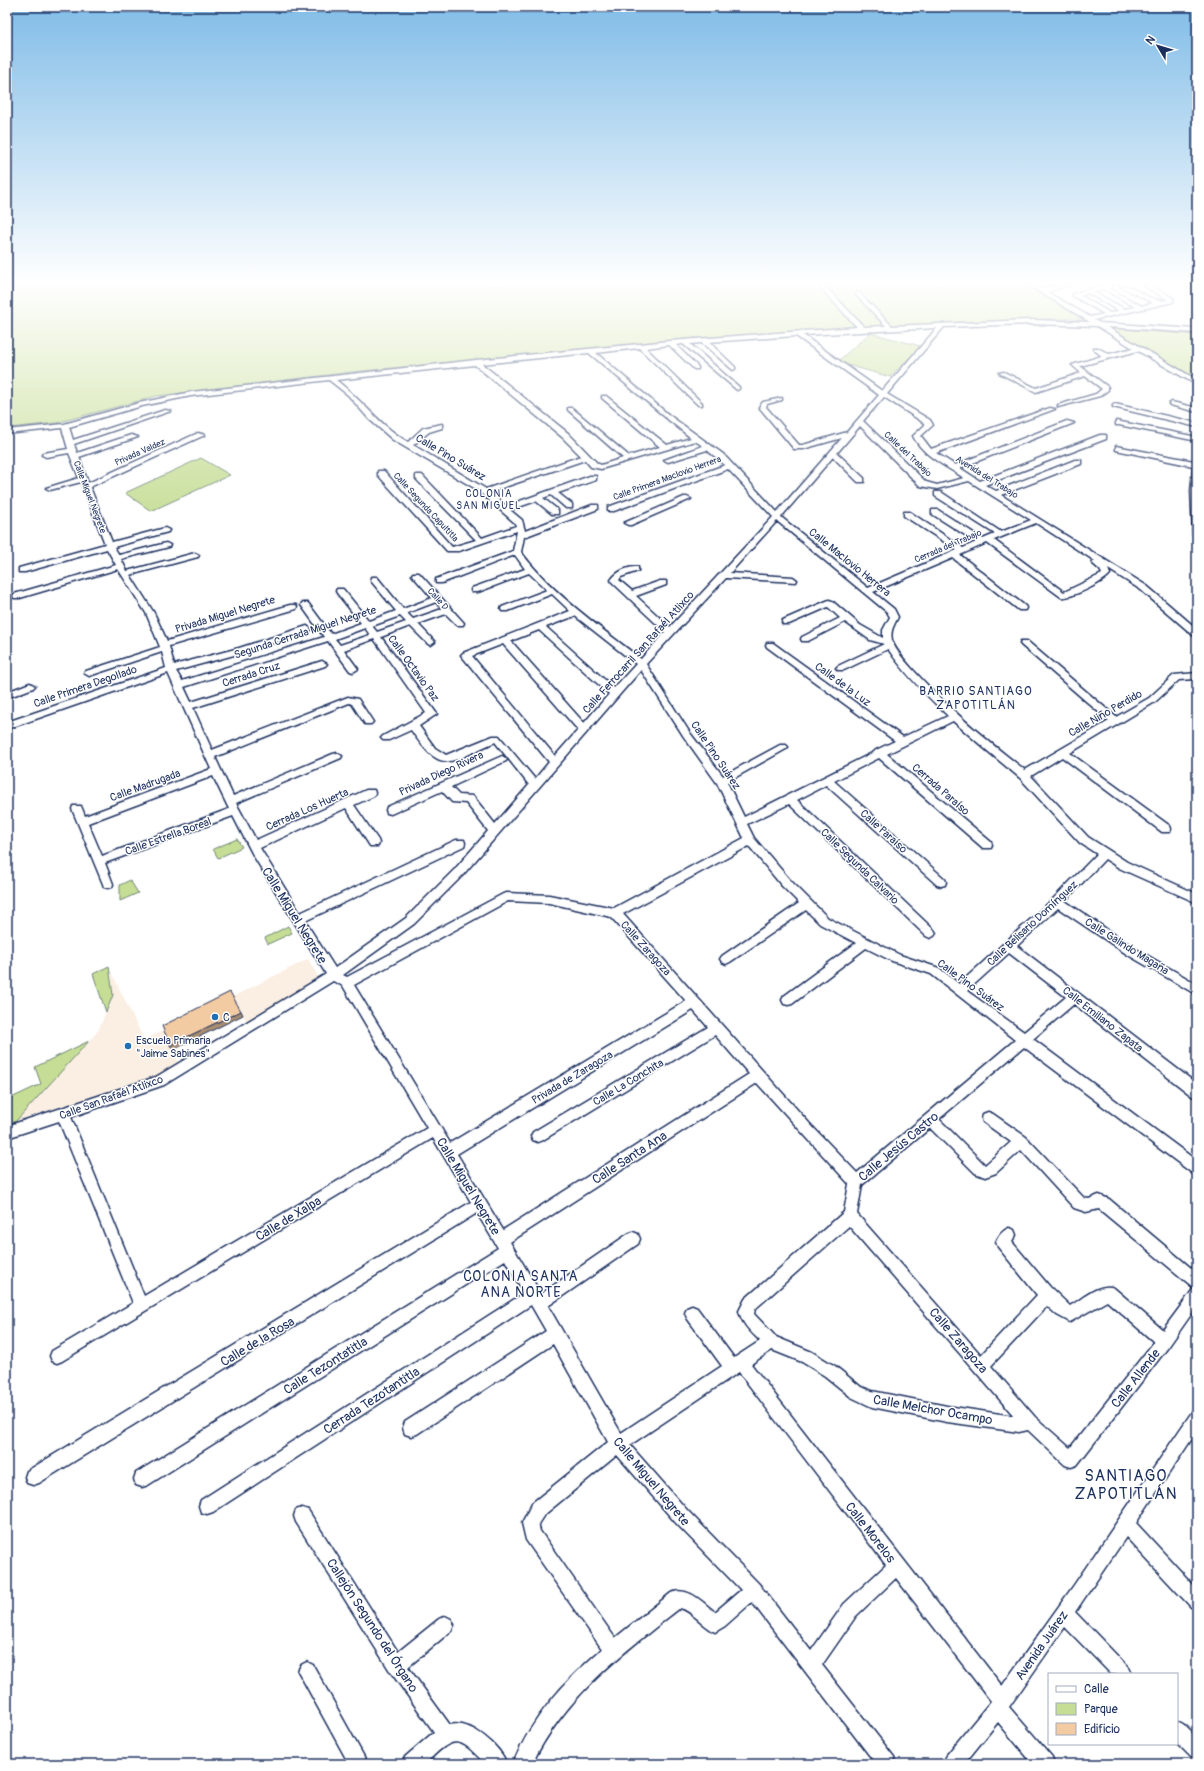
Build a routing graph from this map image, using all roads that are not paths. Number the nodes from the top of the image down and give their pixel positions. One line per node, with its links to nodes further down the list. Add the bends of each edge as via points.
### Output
1 (424, 368): 12 (street)
2 (483, 368): 48 (street, via 565,435)
3 (610, 368): 37 (street, Calle Maclovio Herrera)
4 (662, 368): 18 (street)
5 (714, 368): 14 (street)
6 (844, 368): 15 (street, Avenida del Trabajo)
7 (907, 368): 15 (street, Calle Ferrocarril San Rafaél Atlixco)
8 (1079, 368): 11 (street)
9 (1169, 368): 13 (street)
10 (1002, 373): 11 (street, via 1036,390)
11 (1086, 373): 20 (street, via 1106,390 1098,395)
12 (330, 378): 30 (street, via 171,398 117,410); 39 (street, Calle Pino Suárez, via 350,394 371,418)
13 (1197, 384)
14 (737, 388)
15 (884, 394): 26 (street, Calle Ferrocarril San Rafaél Atlixco); 45 (street, Avenida del Trabajo, via 927,422 929,425 917,436)
16 (604, 397): 41 (street)
17 (780, 399): 33 (street, via 765,403 762,407 799,448)
18 (700, 404)
19 (1172, 404): 24 (street)
20 (1060, 406)
21 (1116, 406): 29 (street)
22 (570, 409): 49 (street)
23 (1052, 409): 45 (street)
24 (1197, 410)
25 (167, 411): 44 (street)
26 (860, 422): 33 (street, Calle Ferrocarril San Rafaél Atlixco); 58 (street, Calle del Trabajo, via 923,484 937,487)
27 (1070, 423): 54 (street)
28 (1119, 423): 38 (street)
29 (1197, 425)
30 (65, 426): 32 (street); 44 (street, Calle Miguel Negrete)
31 (439, 426): 39 (street, via 426,430)
32 (7, 432)
33 (850, 433): 46 (street, Calle Ferrocarril San Rafaél Atlixco)
34 (201, 435): 60 (street, Privada Valdez)
35 (1103, 436): 61 (street)
36 (134, 437): 44 (street)
37 (697, 438): 41 (street); 42 (street, Calle Maclovio Herrera)
38 (1197, 439)
39 (408, 445): 63 (street, Calle Pino Suárez)
40 (1135, 445): 52 (street)
41 (665, 446): 49 (street)
42 (708, 447): 50 (street); 53 (street, Calle Maclovio Herrera)
43 (1119, 448): 52 (street)
44 (72, 450): 47 (street); 60 (street, Calle Miguel Negrete)
45 (931, 452): 54 (street, Avenida del Trabajo)
46 (833, 453): 59 (street); 78 (street, Calle Ferrocarril San Rafaél Atlixco)
47 (46, 455)
48 (586, 457): 49 (street, via 597,467); 63 (street)
49 (627, 458)
50 (668, 460)
51 (1078, 462): 67 (street)
52 (1197, 464): 64 (street)
53 (730, 466): 70 (street, Calle Primera Maclovio Herrera); 78 (street, Calle Maclovio Herrera)
54 (954, 468): 58 (street, Avenida del Trabajo)
55 (381, 473): 86 (street, Calle Segunda Capultitla, via 450,549)
56 (419, 476): 86 (street)
57 (593, 478): 65 (street)
58 (971, 478): 61 (street, Avenida del Trabajo)
59 (861, 480)
60 (86, 483): 62 (street, Privada Valdez); 88 (street, Calle Miguel Negrete)
61 (980, 484): 67 (street, Avenida del Trabajo)
62 (50, 488)
63 (484, 492): 73 (street, Calle Pino Suárez)
64 (1196, 492): 80 (street)
65 (553, 493): 68 (street); 71 (street)
66 (938, 494): 84 (street)
67 (996, 494): 79 (street, Avenida del Trabajo)
68 (538, 498): 73 (street); 75 (street)
69 (687, 499): 70 (street)
70 (650, 505): 74 (street, Calle Primera Maclovio Herrera); 81 (street)
71 (569, 506)
72 (595, 507): 83 (street)
73 (505, 509): 83 (street, Calle Pino Suárez, via 519,522)
74 (611, 509)
75 (554, 512)
76 (935, 512): 87 (street)
77 (907, 514): 90 (street)
78 (777, 517): 101 (street, Calle Ferrocarril San Rafaél Atlixco); 109 (street, Calle Maclovio Herrera)
79 (1037, 520): 84 (street, Cerrada del Trabajo); 128 (street, Avenida del Trabajo, via 1144,588)
80 (1196, 521): 85 (street)
81 (628, 523)
82 (165, 530): 88 (street)
83 (520, 531): 86 (street); 91 (street)
84 (1000, 535): 87 (street, Cerrada del Trabajo)
85 (1197, 535)
86 (481, 541)
87 (985, 541): 90 (street, Cerrada del Trabajo); 94 (street, via 1066,595 1106,574 1104,569)
88 (109, 545): 95 (street, Calle Miguel Negrete); 97 (street)
89 (166, 545): 95 (street)
90 (963, 550): 92 (street, Cerrada del Trabajo)
91 (517, 552): 98 (street, Calle Pino Suárez); 104 (street)
92 (954, 554): 109 (street, Cerrada del Trabajo); 115 (street)
93 (195, 555): 99 (street)
94 (1090, 560)
95 (118, 562): 99 (street, Calle Miguel Negrete); 111 (street)
96 (635, 569): 110 (street, via 615,577)
97 (22, 570)
98 (530, 570): 106 (street); 108 (street, Calle Pino Suárez)
99 (125, 574): 137 (street, Calle Miguel Negrete, via 150,613)
100 (416, 574): 112 (street, Calle D)
101 (723, 575): 103 (street); 127 (street, Calle Ferrocarril San Rafaél Atlixco)
102 (374, 578): 119 (street)
103 (793, 580)
104 (439, 581)
105 (663, 582): 110 (street)
106 (475, 590)
107 (340, 591): 123 (street, Calle Octavio Paz)
108 (553, 591): 116 (street); 118 (street, Calle Pino Suárez)
109 (868, 591): 134 (street, Calle Maclovio Herrera, via 891,611 894,617 887,630)
110 (630, 595): 127 (street)
111 (17, 596)
112 (438, 599): 117 (street, Calle D); 119 (street, Segunda Cerrada Miguel Negrete)
113 (305, 605): 130 (street)
114 (293, 607): 137 (street, Privada Miguel Negrete)
115 (1022, 608)
116 (505, 609)
117 (448, 610): 122 (street, Calle D); 124 (street)
118 (576, 612): 125 (street); 140 (street, Calle Pino Suárez)
119 (402, 613): 123 (street, Segunda Cerrada Miguel Negrete); 124 (street)
120 (847, 618): 121 (street, via 829,603); 131 (street); 134 (street, via 879,641)
121 (786, 622)
122 (460, 623)
123 (367, 624): 129 (street, Calle Octavio Paz); 130 (street, Segunda Cerrada Miguel Negrete)
124 (413, 624): 129 (street); 133 (street)
125 (540, 626): 132 (street); 148 (street)
126 (307, 629): 142 (street, Calle Primera Degollado)
127 (670, 632): 140 (street, Calle Ferrocarril San Rafaél Atlixco)
128 (1197, 634)
129 (376, 636): 138 (street); 154 (street, Calle Octavio Paz, via 432,714)
130 (329, 638): 138 (street); 146 (street, Segunda Cerrada Miguel Negrete)
131 (805, 639)
132 (505, 640): 156 (street); 165 (street, via 466,655)
133 (431, 642)
134 (889, 643): 141 (street); 151 (street, via 914,677)
135 (1024, 643): 152 (street)
136 (770, 645): 158 (street, Calle de la Luz)
137 (165, 646): 142 (street, Calle Miguel Negrete); 144 (street, Privada Miguel Negrete)
138 (338, 649): 143 (street)
139 (322, 664): 150 (street, Cerrada Cruz)
140 (641, 664): 148 (street, Calle Ferrocarril San Rafaél Atlixco); 169 (street, Calle Pino Suárez, via 687,735)
141 (841, 668)
142 (171, 669): 146 (street, Calle Miguel Negrete); 155 (street, Calle Primera Degollado)
143 (353, 669)
144 (89, 673)
145 (1197, 676): 152 (street, Calle Niño Perdido, via 1176,677 1152,700)
146 (179, 685): 150 (street, Calle Miguel Negrete)
147 (30, 686): 149 (street)
148 (616, 694): 156 (street, Calle Ferrocarril San Rafaél Atlixco)
149 (7, 695)
150 (188, 706): 162 (street, Calle Miguel Negrete)
151 (955, 716): 158 (street); 167 (street, via 987,746)
152 (1115, 721): 161 (street, Calle Niño Perdido)
153 (368, 722): 162 (street, via 355,701 348,700)
154 (413, 725): 157 (street); 171 (street, via 435,753 447,759 496,738)
155 (7, 726)
156 (584, 730): 165 (street, Calle Ferrocarril San Rafaél Atlixco)
157 (386, 738)
158 (901, 741): 160 (street)
159 (783, 747): 169 (street)
160 (879, 752): 168 (street); 185 (street, Cerrada Paraíso)
161 (1062, 752): 167 (street, Calle Niño Perdido); 180 (street)
162 (209, 755): 166 (street, Calle Miguel Negrete)
163 (337, 756): 175 (street, Calle Estrella Boreal)
164 (502, 759): 170 (street, Privada Diego Rivera)
165 (555, 763): 171 (street, Calle Ferrocarril San Rafaél Atlixco)
166 (216, 771): 175 (street, Calle Miguel Negrete); 178 (street, Calle Madrugada)
167 (1024, 775): 187 (street, via 1084,840)
168 (826, 779): 173 (street); 189 (street, Calle Paraíso)
169 (721, 781): 179 (street, Calle Pino Suárez)
170 (444, 786): 177 (street, Privada Diego Rivera); 181 (street, via 456,799 469,799)
171 (535, 786): 181 (street, Calle Ferrocarril San Rafaél Atlixco)
172 (370, 793): 174 (street, Cerrada Los Huerta)
173 (790, 799): 179 (street); 196 (street, Calle Segunda Calvario)
174 (348, 804): 184 (street); 186 (street, Cerrada Los Huerta)
175 (233, 806): 186 (street, Calle Miguel Negrete); 188 (street, Calle Estrella Boreal)
176 (77, 809): 178 (street)
177 (391, 810)
178 (82, 821): 188 (street)
179 (742, 822): 182 (street, Calle Pino Suárez)
180 (1166, 829)
181 (494, 831): 200 (street, Calle Ferrocarril San Rafaél Atlixco, via 458,873 410,921)
182 (750, 840): 193 (street, Calle Pino Suárez); 194 (street)
183 (460, 842): 195 (street)
184 (374, 843)
185 (987, 845)
186 (254, 846): 195 (street, Calle Miguel Negrete)
187 (1103, 854): 191 (street); 192 (street, Calle Belisario Domínguez)
188 (100, 861): 190 (street)
189 (942, 882)
190 (108, 884)
191 (1197, 899)
192 (1057, 902): 198 (street, Calle Belisario Domínguez); 202 (street, Calle Galindo Magaña, via 1132,952)
193 (807, 904): 197 (street, Calle Pino Suárez, via 824,921); 199 (street)
194 (615, 913): 201 (street, Calle Zaragoza, via 549,899 507,897); 206 (street, Calle Zaragoza)
195 (298, 920): 200 (street, Calle Miguel Negrete)
196 (930, 933)
197 (866, 942): 203 (street, Calle Pino Suárez, via 896,958 935,971); 205 (street)
198 (1010, 946): 203 (street, Calle Belisario Domínguez); 204 (street, Calle Emiliano Zapata)
199 (726, 959)
200 (333, 975): 201 (street, Calle Miguel Negrete); 211 (street, Calle San Rafaél Atlixco, via 160,1081)
201 (347, 983): 214 (street, Calle Miguel Negrete)
202 (1197, 990)
203 (959, 991): 208 (street, Calle Pino Suárez)
204 (1075, 996): 208 (street, Calle Jesús Castro); 210 (street, Calle Emiliano Zapata)
205 (788, 1000)
206 (695, 1002): 207 (street, Calle Zaragoza); 218 (street, Privada de Zaragoza)
207 (717, 1028): 209 (street, Calle Zaragoza); 216 (street, Calle La Conchita)
208 (1025, 1040): 213 (street, Calle Jesús Castro); 219 (street, Calle Pino Suárez)
209 (758, 1075): 220 (street, Calle Zaragoza); 225 (street, Calle Santa Ana)
210 (1197, 1092)
211 (63, 1114): 215 (street, Calle San Rafaél Atlixco); 230 (street)
212 (988, 1118): 217 (street)
213 (930, 1119): 217 (street, via 985,1171 992,1169); 220 (street, Calle Jesús Castro)
214 (435, 1130): 218 (street, Calle Miguel Negrete); 230 (street, Calle de Xalpa)
215 (7, 1132)
216 (538, 1136)
217 (1020, 1141): 226 (street, via 1079,1203 1088,1207 1100,1202 1104,1204)
218 (448, 1152): 221 (street, Calle Miguel Negrete)
219 (1197, 1169)
220 (856, 1182): 222 (street, Calle Jesús Castro)
221 (480, 1204): 225 (street, Calle Miguel Negrete); 243 (street, Calle de la Rosa)
222 (850, 1216): 234 (street, Calle Melchor Ocampo, via 750,1304 746,1311 748,1318); 237 (street, Calle Zaragoza)
223 (1009, 1235): 227 (street, via 1003,1242)
224 (633, 1240): 229 (street, Cerrada Tezotantitla)
225 (504, 1245): 229 (street, Calle Miguel Negrete); 244 (street, Calle Tezontatitla)
226 (1197, 1282)
227 (1048, 1294): 233 (street, via 1070,1315 1109,1293); 237 (street)
228 (1197, 1294): 233 (street, Calle Allende)
229 (536, 1299): 232 (street, Calle Miguel Negrete); 245 (street, Cerrada Tezotantitla)
230 (141, 1305): 235 (street, Calle de Xalpa)
231 (692, 1313): 236 (street, Calle Morelos)
232 (556, 1333): 240 (street); 241 (street, Calle Miguel Negrete)
233 (1164, 1341): 242 (street, Calle Allende)
234 (771, 1342): 236 (street); 239 (street, Calle Melchor Ocampo, via 807,1357 856,1392 872,1399 947,1414 1019,1424)
235 (57, 1356)
236 (737, 1366): 241 (street); 248 (street, Calle Morelos)
237 (981, 1366): 239 (street, Calle Zaragoza)
238 (1197, 1417): 247 (street, Avenida Juárez)
239 (1030, 1422): 242 (street, Calle Zaragoza)
240 (411, 1428)
241 (618, 1444): 249 (street, Calle Miguel Negrete, via 681,1516); 253 (street, via 538,1509 530,1523 532,1534)
242 (1071, 1459)
243 (33, 1477)
244 (142, 1479)
245 (207, 1506)
246 (302, 1516): 254 (street, Callejón Segundo del Órgano)
247 (1125, 1523): 250 (street); 251 (street, Avenida Juárez)
248 (897, 1566): 255 (street, via 850,1610); 258 (street, Calle Morelos)
249 (753, 1590): 253 (street, via 714,1623 691,1603 677,1599); 255 (street, Calle Miguel Negrete)
250 (1197, 1601)
251 (1064, 1613): 257 (street); 258 (street, Avenida Juárez)
252 (445, 1625): 254 (street)
253 (612, 1649): 265 (street, via 561,1700 529,1745)
254 (396, 1665): 260 (street, Callejón Segundo del Órgano)
255 (811, 1666): 266 (street, Calle Miguel Negrete)
256 (307, 1671): 262 (street)
257 (1122, 1673)
258 (1000, 1704): 267 (street, Avenida Juárez); 268 (street, Calle Morelos)
259 (1178, 1731): 261 (street)
260 (446, 1734): 263 (street); 264 (street, via 456,1732 469,1736)
261 (1197, 1751)
262 (359, 1764)
263 (412, 1764)
264 (498, 1764)
265 (522, 1764)
266 (887, 1764)
267 (952, 1764)
268 (1045, 1764)

